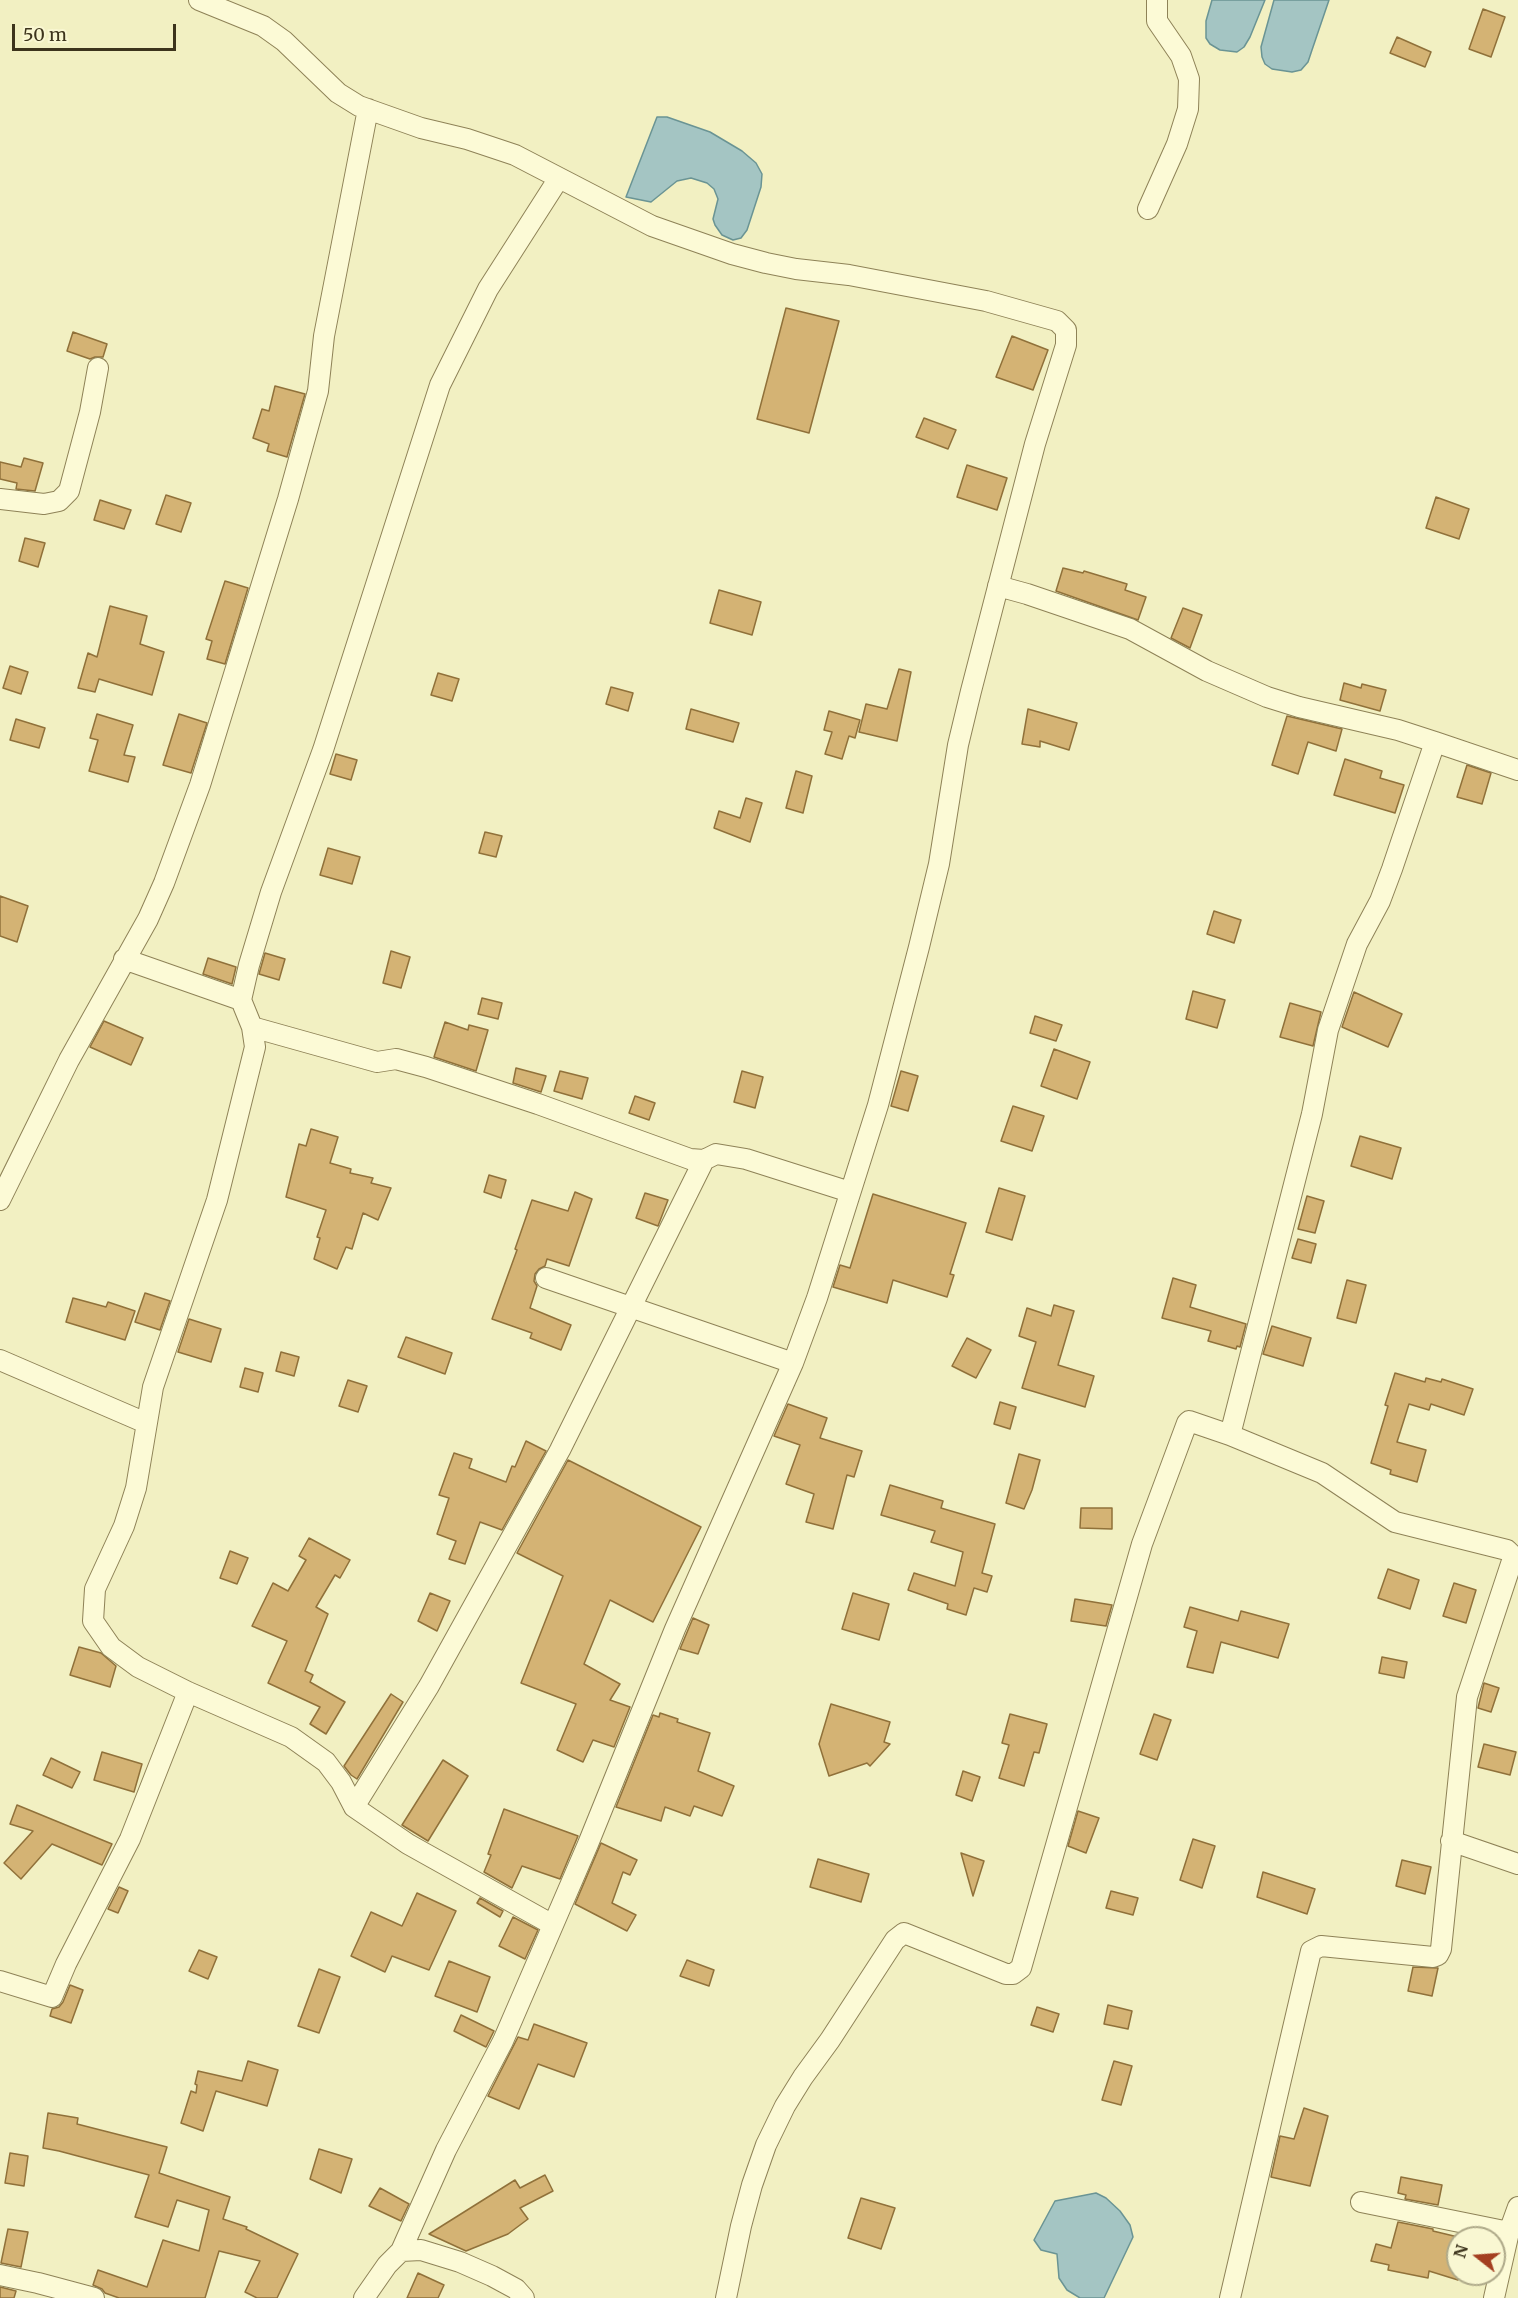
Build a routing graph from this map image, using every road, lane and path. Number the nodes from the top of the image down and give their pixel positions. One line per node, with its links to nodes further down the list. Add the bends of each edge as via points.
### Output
1 (199, 0): 3 (street, via 263,26 338,93)
2 (1157, 0): 5 (street, via 1157,21 1181,56 1189,79 1188,109)
3 (368, 109): 4 (street, via 515,155); 11 (street, via 324,336 318,391 304,445 186,827 148,919)
4 (559, 178): 8 (street, via 652,226 732,254 796,269 986,301 1057,321 1066,330 1066,345); 12 (street, via 488,289 440,385 323,750 271,892)
5 (1148, 209)
6 (98, 368): 7 (street, via 69,491 59,501 44,504)
7 (0, 499)
8 (998, 586): 9 (street, via 1130,629 1207,671 1267,697); 15 (street, via 958,745 939,864 878,1105)
9 (1435, 742): 10 (street); 22 (street, via 1392,869 1380,901 1356,944 1328,1030 1312,1114)
10 (1518, 770)
11 (124, 959): 12 (street); 16 (street)
12 (241, 1000): 13 (street)
13 (252, 1027): 14 (street, via 377,1062 396,1059 426,1067); 21 (street, via 255,1047 217,1200 153,1387)
14 (704, 1160): 15 (street, via 716,1154 746,1160); 18 (street)
15 (850, 1192): 20 (street)
16 (0, 1200)
17 (546, 1278): 18 (street)
18 (631, 1309): 20 (street); 24 (street, via 496,1567)
19 (0, 1360): 21 (street)
20 (793, 1363): 27 (street, via 675,1629)
21 (146, 1423): 23 (street, via 136,1488 121,1535 95,1589 93,1621 111,1647 138,1667)
22 (1230, 1435): 25 (street, via 1322,1473 1395,1522 1507,1550 1512,1555 1467,1697); 37 (street, via 1187,1423 1142,1544 1021,1968 1006,1974 904,1933 895,1940 803,2077 766,2145 741,2226)
23 (188, 1692): 24 (street, via 291,1737 326,1762); 28 (street, via 130,1839 52,1997)
24 (354, 1807): 27 (street, via 408,1844)
25 (1451, 1841): 26 (street); 38 (street, via 1438,1955 1321,1946 1311,1951)
26 (1518, 1864)
27 (553, 1925): 32 (street, via 503,2041 446,2150)
28 (0, 1981)
29 (1361, 2202): 31 (street)
30 (1518, 2206): 31 (street)
31 (1509, 2232): 39 (street)
32 (401, 2251): 35 (street); 36 (street, via 421,2250 460,2262 516,2289)
33 (0, 2275): 34 (street)
34 (94, 2298)
35 (364, 2298)
36 (524, 2298)
37 (726, 2298)
38 (1230, 2298)
39 (1494, 2298)

